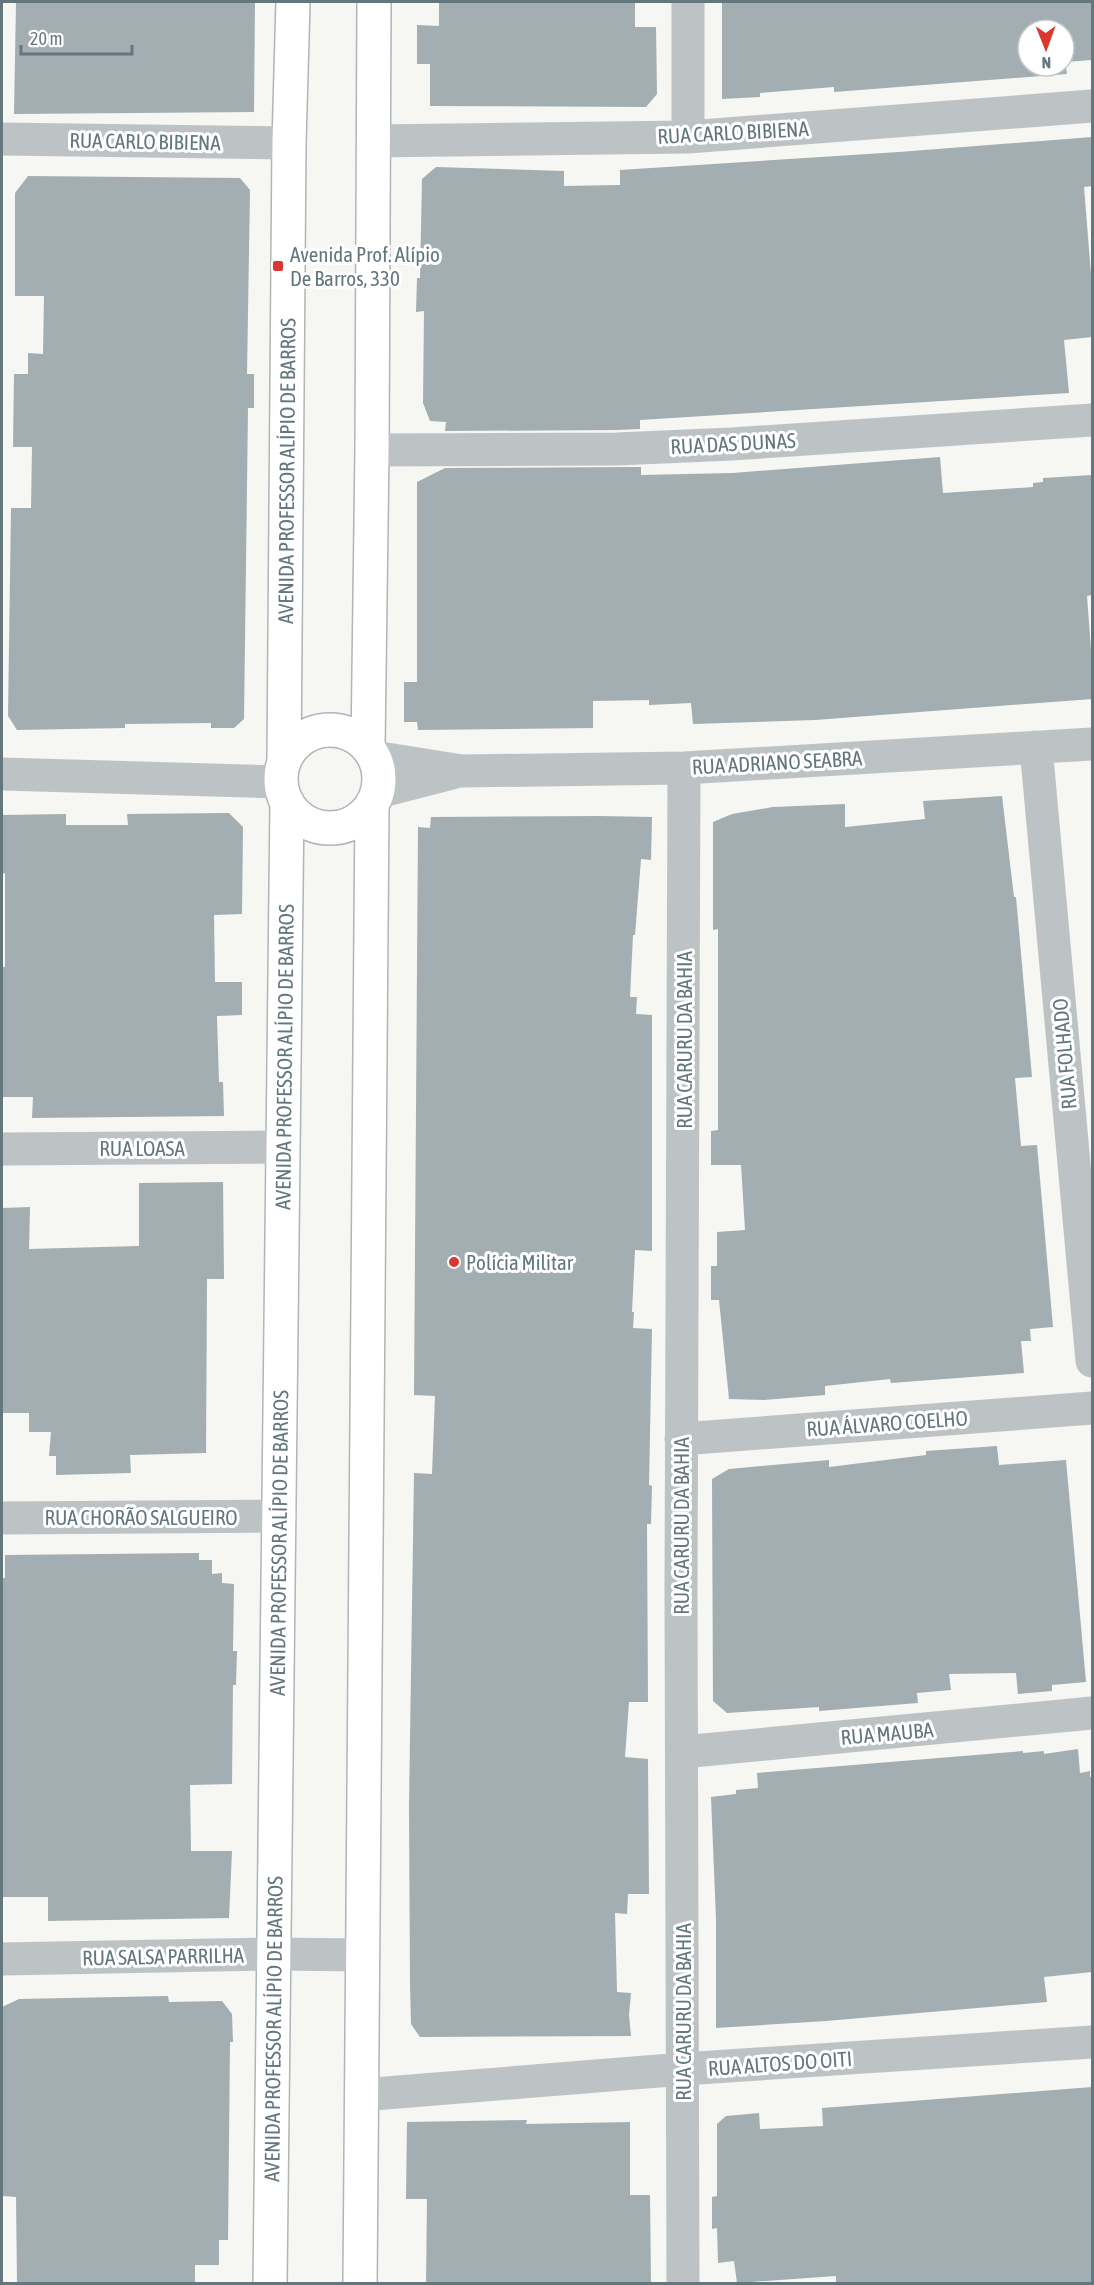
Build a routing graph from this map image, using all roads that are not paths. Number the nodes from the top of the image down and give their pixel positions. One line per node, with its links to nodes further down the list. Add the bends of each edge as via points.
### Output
1 (293, 2): 8 (street, AVENIDA PROFESSOR ALÍPIO DE BARROS)
2 (374, 2): 7 (street)
3 (688, 2): 5 (street)
4 (1092, 106): 5 (street, RUA CARLO BIBIENA)
5 (688, 137): 7 (street, RUA CARLO BIBIENA)
6 (2, 140): 8 (street, RUA CARLO BIBIENA)
7 (373, 141): 10 (street)
8 (290, 143): 17 (street, AVENIDA PROFESSOR ALÍPIO DE BARROS)
9 (1092, 420): 10 (street, RUA DAS DUNAS, via 617,449)
10 (372, 450): 13 (street)
11 (1092, 744): 12 (street, RUA ADRIANO SEABRA)
12 (1036, 747): 14 (street, RUA ADRIANO SEABRA); 21 (street, RUA FOLHADO)
13 (371, 752): 15 (street); 17 (street, via 354,736 339,730 306,736 293,747); 18 (street, via 379,774)
14 (684, 768): 15 (street, RUA ADRIANO SEABRA); 23 (street, RUA CARURU DA BAHIA)
15 (462, 771): 18 (street)
16 (2, 774): 17 (street)
17 (284, 782): 18 (street, via 300,818 318,827 338,828 357,820); 19 (street, AVENIDA PROFESSOR ALÍPIO DE BARROS)
18 (375, 799): 29 (street)
19 (282, 1147): 20 (street, RUA LOASA); 24 (street, AVENIDA PROFESSOR ALÍPIO DE BARROS)
20 (2, 1149)
21 (1092, 1361)
22 (1092, 1408): 23 (street, RUA ÁLVARO COELHO)
23 (681, 1439): 27 (street, RUA CARURU DA BAHIA)
24 (280, 1516): 25 (street, RUA CHORÃO SALGUEIRO); 28 (street, AVENIDA PROFESSOR ALÍPIO DE BARROS)
25 (2, 1518)
26 (1092, 1713): 27 (street, RUA MAUBA)
27 (682, 1752): 32 (street, RUA CARURU DA BAHIA)
28 (273, 1954): 29 (street, RUA SALSA PARRILHA); 30 (street, RUA SALSA PARRILHA); 34 (street, AVENIDA PROFESSOR ALÍPIO DE BARROS)
29 (361, 1955): 33 (street)
30 (2, 1959)
31 (1092, 2042): 32 (street, RUA ALTOS DO OITI)
32 (683, 2069): 33 (street, RUA ALTOS DO OITI); 36 (street, RUA CARURU DA BAHIA)
33 (361, 2096): 35 (street)
34 (270, 2283)
35 (360, 2283)
36 (683, 2283)

